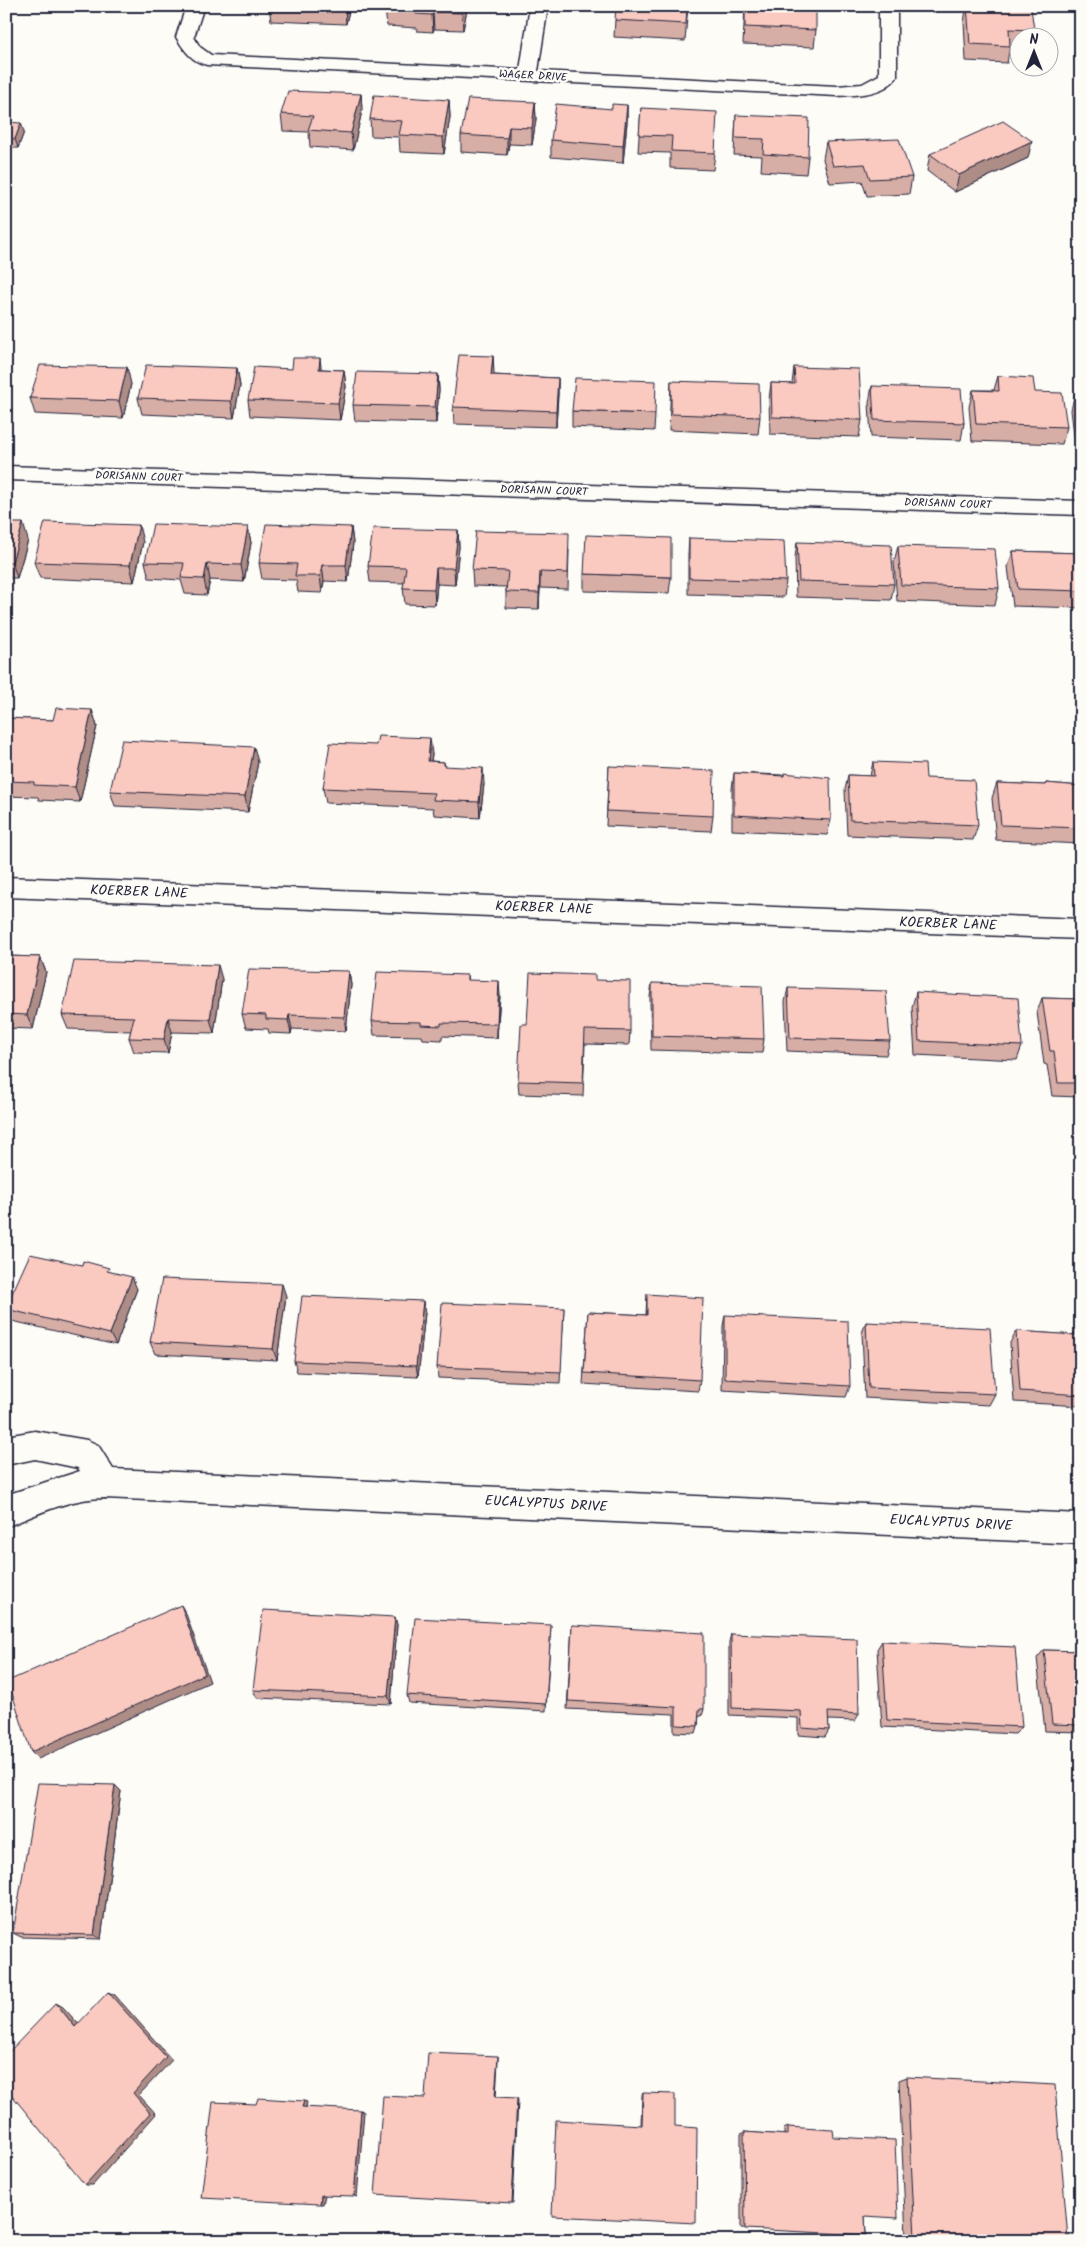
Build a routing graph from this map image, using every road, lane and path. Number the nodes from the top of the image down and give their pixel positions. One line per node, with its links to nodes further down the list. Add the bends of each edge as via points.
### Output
1 (195, 6): 4 (street, WAGER DRIVE, via 185,37 193,50 207,60)
2 (539, 6): 4 (street)
3 (888, 6): 4 (street, WAGER DRIVE, via 888,77 866,88 837,91)
4 (528, 76)
5 (6, 473): 6 (street, DORISANN COURT)
6 (1081, 508)
7 (6, 887): 8 (street, KOERBER LANE)
8 (1081, 929)
9 (6, 1451): 10 (street, via 35,1444 87,1456)
10 (105, 1483): 11 (street, EUCALYPTUS DRIVE, via 87,1483); 12 (street, EUCALYPTUS DRIVE)
11 (11, 1509)
12 (1081, 1529)

